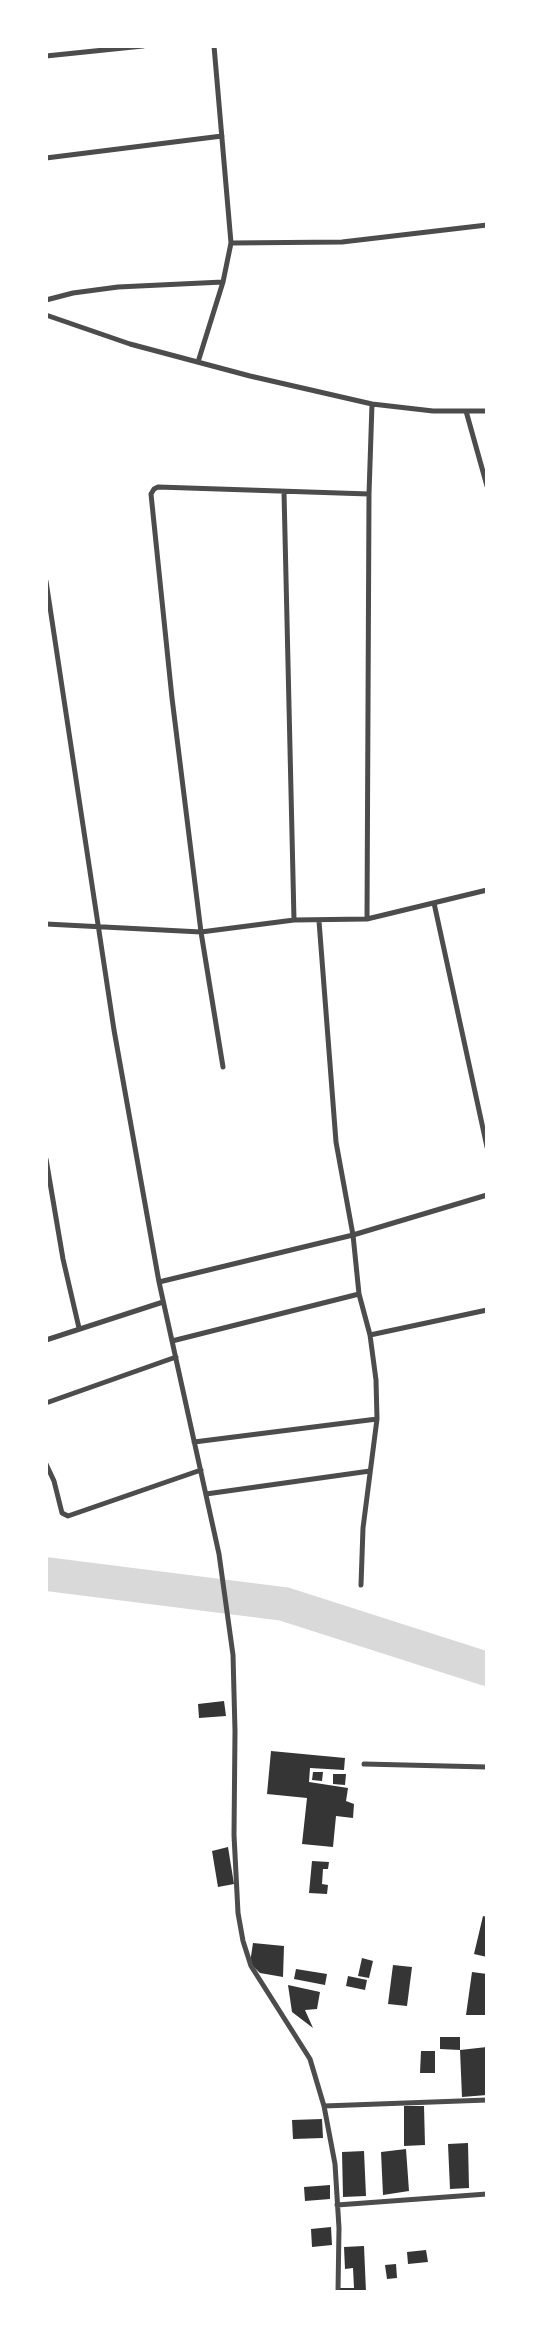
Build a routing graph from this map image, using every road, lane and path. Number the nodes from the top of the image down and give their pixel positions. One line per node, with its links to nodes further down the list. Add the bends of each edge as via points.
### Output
1 (143, 46): 3 (street)
2 (214, 46): 4 (street)
3 (46, 56)
4 (222, 136): 5 (street); 7 (street)
5 (46, 158)
6 (487, 224): 7 (street, via 342,242)
7 (231, 243): 8 (street)
8 (222, 282): 9 (street, via 118,287); 11 (street)
9 (46, 300)
10 (46, 315): 11 (street, via 130,344)
11 (198, 362): 12 (street)
12 (372, 404): 13 (street); 17 (street)
13 (466, 411): 14 (street); 15 (street)
14 (487, 411)
15 (487, 486)
16 (284, 492): 17 (street); 22 (street); 26 (street, via 158,486 151,494)
17 (369, 494): 21 (street)
18 (46, 581): 25 (street)
19 (487, 890): 20 (street)
20 (434, 903): 21 (street); 28 (street)
21 (367, 919): 23 (street)
22 (294, 920): 23 (street); 26 (street)
23 (319, 921): 31 (street, via 336,1142)
24 (46, 924): 25 (street)
25 (98, 925): 26 (street); 32 (street)
26 (201, 932): 27 (street)
27 (223, 1067)
28 (487, 1147)
29 (46, 1159): 36 (street)
30 (487, 1196): 31 (street)
31 (353, 1235): 32 (street); 33 (street)
32 (159, 1282): 34 (street)
33 (359, 1294): 37 (street); 39 (street)
34 (164, 1302): 36 (street); 39 (street)
35 (487, 1310): 37 (street)
36 (79, 1328): 38 (street)
37 (370, 1335): 42 (street)
38 (46, 1340)
39 (172, 1341): 40 (street)
40 (176, 1357): 41 (street); 43 (street)
41 (46, 1403)
42 (377, 1419): 43 (street); 46 (street)
43 (194, 1442): 45 (street)
44 (46, 1464): 45 (street, via 62,1514 68,1516)
45 (200, 1470): 47 (street)
46 (370, 1471): 47 (street); 48 (street)
47 (206, 1494): 52 (street, via 219,1554 233,1655 234,1835 242,1941 251,1966 310,2059)
48 (361, 1585)
49 (364, 1764): 50 (street)
50 (487, 1767)
51 (487, 2100): 52 (street)
52 (324, 2106): 54 (street, via 335,2164)
53 (487, 2194): 54 (street)
54 (338, 2205): 55 (street)
55 (338, 2292)

